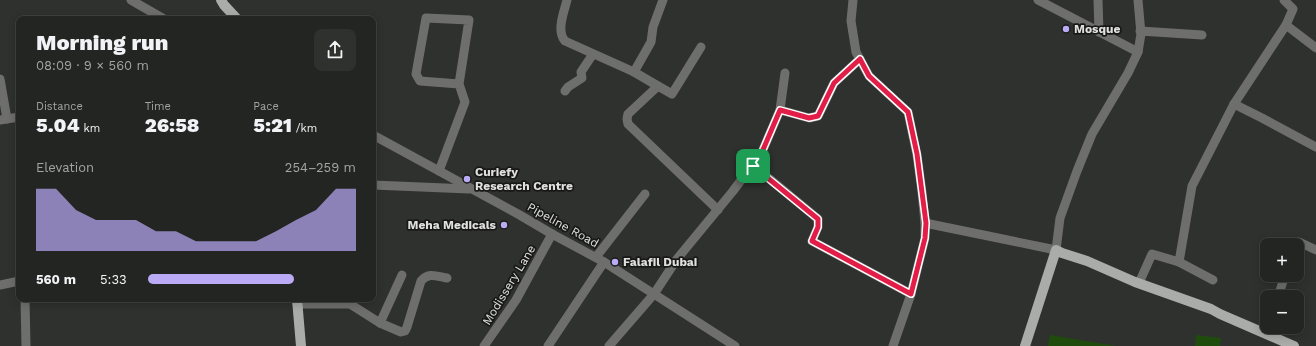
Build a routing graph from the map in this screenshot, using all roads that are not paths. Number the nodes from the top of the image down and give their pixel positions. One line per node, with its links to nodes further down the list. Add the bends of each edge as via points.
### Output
1 (132, 0): 11 (street)
2 (221, 0): 12 (main road)
3 (567, 0): 20 (street, via 560,27 562,37 565,41)
4 (663, 0): 22 (street, via 653,27 651,42)
5 (854, 0): 21 (street, via 851,20 856,52)
6 (1098, 0): 15 (street)
7 (1138, 0): 14 (street)
8 (1284, 0): 10 (street)
9 (1042, 1): 15 (street)
10 (1294, 4): 13 (street)
11 (159, 16)
12 (234, 16)
13 (1286, 25): 18 (street); 28 (street)
14 (1140, 31): 16 (street); 19 (street)
15 (1099, 32): 19 (street)
16 (1202, 35)
17 (701, 47): 26 (street, via 672,94)
18 (1316, 48)
19 (1138, 52): 43 (street, via 1128,74 1092,134 1060,218)
20 (593, 54): 22 (street); 27 (street, via 581,72 582,78)
21 (860, 59): 29 (street, via 834,83 818,116 809,118); 40 (street, via 869,76 908,112 917,154)
22 (634, 72): 26 (street)
23 (785, 73): 29 (street)
24 (0, 79): 31 (street)
25 (459, 84): 25 (street, via 469,20 426,18 416,74 420,81); 35 (street, via 465,102)
26 (658, 86): 39 (street, via 628,114 628,124)
27 (565, 91)
28 (1234, 104): 33 (street); 46 (street, via 1192,186)
29 (780, 110): 34 (street, via 762,152)
30 (16, 118): 31 (street)
31 (4, 120)
32 (376, 137): 35 (street, Pipeline Road)
33 (1316, 147)
34 (753, 166): 39 (street); 54 (street, via 818,219 818,227 812,241)
35 (439, 171): 37 (street, Pipeline Road)
36 (376, 185): 37 (street)
37 (473, 190): 41 (street, Pipeline Road)
38 (645, 194): 45 (street)
39 (718, 210): 53 (street, via 677,259)
40 (926, 223): 43 (street); 54 (street, via 925,238)
41 (552, 234): 45 (street, Pipeline Road); 62 (street, Modissery Lane, via 516,300)
42 (1304, 245): 44 (street)
43 (1056, 250): 51 (main road); 67 (main road)
44 (1316, 250)
45 (600, 260): 53 (street, Pipeline Road); 63 (street)
46 (1179, 262): 49 (street); 51 (street, via 1152,254)
47 (402, 275): 57 (street)
48 (447, 278): 57 (street, via 425,276 405,330 401,332)
49 (1213, 280)
50 (16, 282): 52 (street)
51 (1139, 283): 58 (main road)
52 (0, 285)
53 (654, 294): 64 (street); 65 (street, Pipeline Road)
54 (911, 294): 66 (street)
55 (25, 302): 60 (street)
56 (297, 302): 57 (street, via 350,304); 61 (main road)
57 (380, 323)
58 (1260, 328)
59 (1273, 334): 68 (main road)
60 (26, 346)
61 (300, 346)
62 (484, 346)
63 (548, 346)
64 (609, 346)
65 (734, 346)
66 (893, 346)
67 (1025, 346)
68 (1294, 346)

